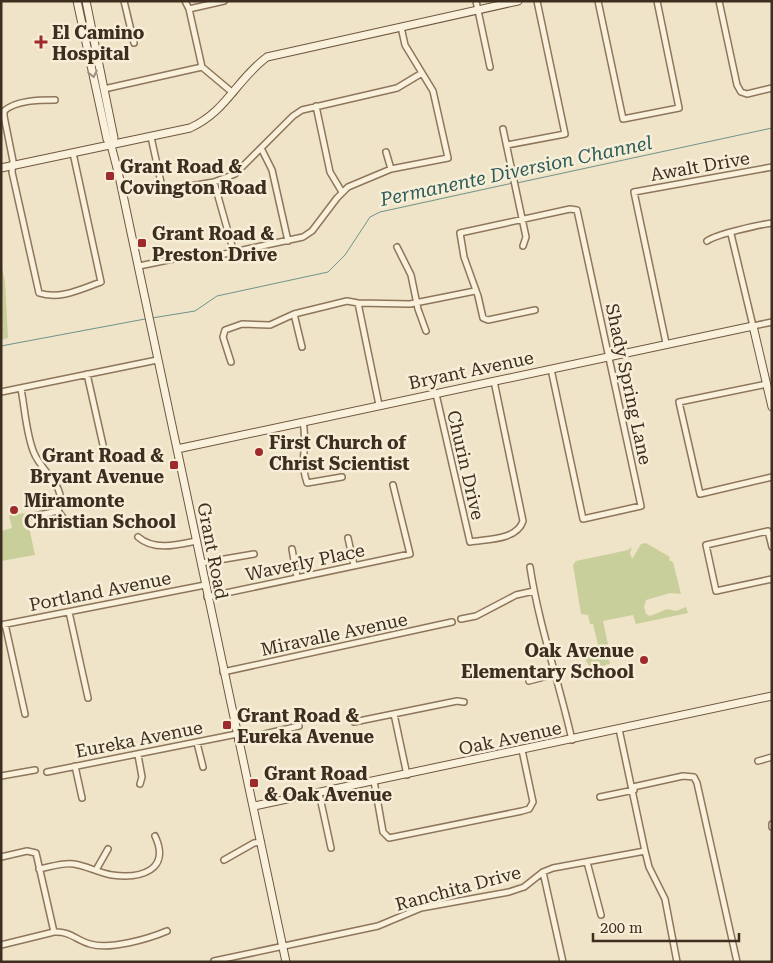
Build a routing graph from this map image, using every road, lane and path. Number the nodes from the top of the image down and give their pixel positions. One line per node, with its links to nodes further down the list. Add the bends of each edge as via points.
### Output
1 (77, 1): 26 (street, Grant Road, one-way to 26, via 107,139)
2 (86, 1): 19 (street, Grant Road)
3 (124, 1): 15 (street)
4 (185, 1): 12 (street)
5 (224, 1): 12 (street)
6 (476, 1): 13 (street)
7 (518, 1): 13 (street)
8 (537, 1): 27 (street, via 565,134)
9 (598, 1): 10 (street, via 623,119 679,108)
10 (657, 1)
11 (719, 1): 20 (street, via 737,85 741,92 747,94)
12 (190, 9): 17 (street)
13 (478, 10): 14 (street); 16 (street)
14 (401, 27): 18 (street, via 405,45); 21 (street, via 267,56)
15 (134, 44)
16 (490, 67)
17 (202, 68): 19 (street); 21 (street)
18 (422, 73): 23 (street, via 397,88); 34 (street, via 433,91 448,158)
19 (104, 89): 26 (street, Grant Road, via 114,138)
20 (769, 89)
21 (233, 93): 25 (street, via 206,120 190,128)
22 (55, 100): 31 (street, via 40,100 4,110)
23 (316, 106): 28 (street, via 293,116); 36 (street, via 330,172)
24 (503, 129): 27 (street)
25 (152, 137): 26 (street); 35 (street, via 162,187 166,190)
26 (112, 145): 30 (street); 45 (street, Grant Road)
27 (507, 145): 37 (street)
28 (261, 148): 35 (street, via 234,174); 40 (street, via 272,170)
29 (386, 152): 34 (street)
30 (73, 153): 31 (street); 31 (street, via 101,282 70,293 49,296 38,293)
31 (12, 166): 33 (street)
32 (772, 167): 54 (street, Awalt Drive, via 634,192)
33 (1, 168)
34 (391, 169): 36 (street)
35 (214, 182): 44 (street)
36 (342, 192): 40 (street, via 312,231)
37 (523, 220): 42 (street, via 526,237); 46 (street, via 460,233); 56 (street, Shady Spring Lane, via 576,210)
38 (772, 223): 39 (street)
39 (731, 234): 41 (street); 52 (street)
40 (288, 241): 44 (street)
41 (707, 241)
42 (523, 246)
43 (397, 247): 47 (street, via 411,275)
44 (234, 253): 45 (street, via 206,258 183,254)
45 (138, 266): 57 (street, Grant Road)
46 (475, 291): 47 (street); 49 (street, via 485,320)
47 (416, 303): 48 (street); 53 (street)
48 (358, 304): 50 (street, via 347,301); 66 (street)
49 (535, 310)
50 (294, 314): 55 (street); 58 (street, via 270,325 242,324 225,330 223,337)
51 (772, 322): 52 (street, Bryant Avenue)
52 (754, 326): 54 (street, Bryant Avenue); 62 (street)
53 (426, 331)
54 (666, 343): 56 (street, Bryant Avenue)
55 (302, 347)
56 (609, 356): 59 (street, Bryant Avenue); 59 (street, Shady Spring Lane, via 641,506 583,519)
57 (157, 360): 60 (street); 70 (street, Grant Road)
58 (232, 362)
59 (551, 369): 61 (street, Bryant Avenue)
60 (87, 374): 63 (street); 69 (street)
61 (494, 381): 65 (street, Bryant Avenue); 65 (street, Churin Drive, via 523,521 521,529 514,534 470,542)
62 (767, 384): 67 (street); 72 (street, via 679,402 700,494)
63 (21, 389): 64 (street); 74 (street, via 33,451 56,482)
64 (1, 392)
65 (436, 394): 66 (street, Bryant Avenue)
66 (379, 405): 68 (street, Bryant Avenue)
67 (772, 407)
68 (303, 422): 70 (street, Bryant Avenue); 71 (street, via 305,437 301,461 307,483)
69 (103, 445)
70 (177, 449): 79 (street, Grant Road)
71 (342, 477)
72 (772, 477)
73 (393, 485): 84 (street, Waverly Place, via 410,554)
74 (58, 511): 75 (street); 76 (street)
75 (34, 516)
76 (65, 520)
77 (138, 537): 79 (street, via 146,544 158,546)
78 (348, 538): 84 (street)
79 (196, 541): 83 (street, Grant Road)
80 (772, 547): 87 (street, via 768,530 706,545 716,591)
81 (292, 549): 86 (street)
82 (254, 554): 83 (street)
83 (201, 564): 88 (street, Grant Road)
84 (354, 565): 86 (street, Waverly Place)
85 (530, 567): 89 (street)
86 (297, 576): 90 (street, Waverly Place)
87 (772, 579)
88 (204, 585): 90 (street, Grant Road); 91 (street, Portland Avenue)
89 (534, 591): 92 (street, via 516,595 476,616); 96 (street)
90 (207, 597): 95 (street, Grant Road)
91 (69, 612): 94 (street, Portland Avenue); 99 (street)
92 (461, 618)
93 (452, 622): 95 (street, Miravalle Avenue)
94 (3, 625): 101 (street)
95 (223, 672): 106 (street, Grant Road)
96 (555, 674): 97 (street); 107 (street)
97 (529, 681)
98 (772, 696): 105 (street, Oak Avenue)
99 (88, 698)
100 (464, 702): 102 (street)
101 (25, 714)
102 (394, 714): 103 (street); 117 (street)
103 (354, 722)
104 (300, 726): 106 (street, Eureka Avenue)
105 (619, 729): 107 (street, Oak Avenue); 121 (street)
106 (237, 737): 108 (street, Eureka Avenue); 125 (street, Grant Road)
107 (572, 740): 109 (street, Oak Avenue)
108 (197, 742): 110 (street, Eureka Avenue); 114 (street)
109 (522, 750): 117 (street, Oak Avenue); 119 (street, via 533,802 529,809 513,813 389,838 383,832)
110 (138, 755): 113 (street, Eureka Avenue); 120 (street)
111 (772, 757): 112 (street)
112 (758, 761)
113 (75, 766): 116 (street, Eureka Avenue); 124 (street)
114 (203, 767)
115 (35, 770): 118 (street)
116 (47, 772)
117 (407, 775): 119 (street, Oak Avenue)
118 (1, 776)
119 (374, 782): 122 (street, Oak Avenue)
120 (140, 784)
121 (633, 788): 123 (street); 130 (street); 146 (street, via 683,776 694,777)
122 (319, 793): 125 (street, Oak Avenue); 128 (street)
123 (600, 797)
124 (82, 798)
125 (254, 806): 127 (street, Grant Road)
126 (155, 836): 135 (street, via 160,861 152,869 123,875)
127 (261, 842): 132 (street); 141 (street, Grant Road)
128 (331, 848)
129 (108, 849): 135 (street)
130 (645, 851): 133 (street, Ranchita Drive); 145 (street, via 665,899)
131 (1, 857): 134 (street, via 27,851 36,853)
132 (224, 860)
133 (587, 862): 136 (street, Ranchita Drive); 137 (street)
134 (40, 869): 135 (street, via 72,863); 139 (street)
135 (96, 870)
136 (544, 872): 141 (street, Ranchita Drive, via 524,887 509,892 421,908 378,926); 144 (street)
137 (601, 915)
138 (167, 931): 139 (street, via 102,946 89,944 63,931)
139 (54, 932): 140 (street)
140 (1, 945)
141 (279, 947): 142 (street, Ranchita Drive); 143 (street, Grant Road)
142 (214, 960)
143 (286, 962)
144 (563, 962)
145 (678, 962)
146 (737, 962)

